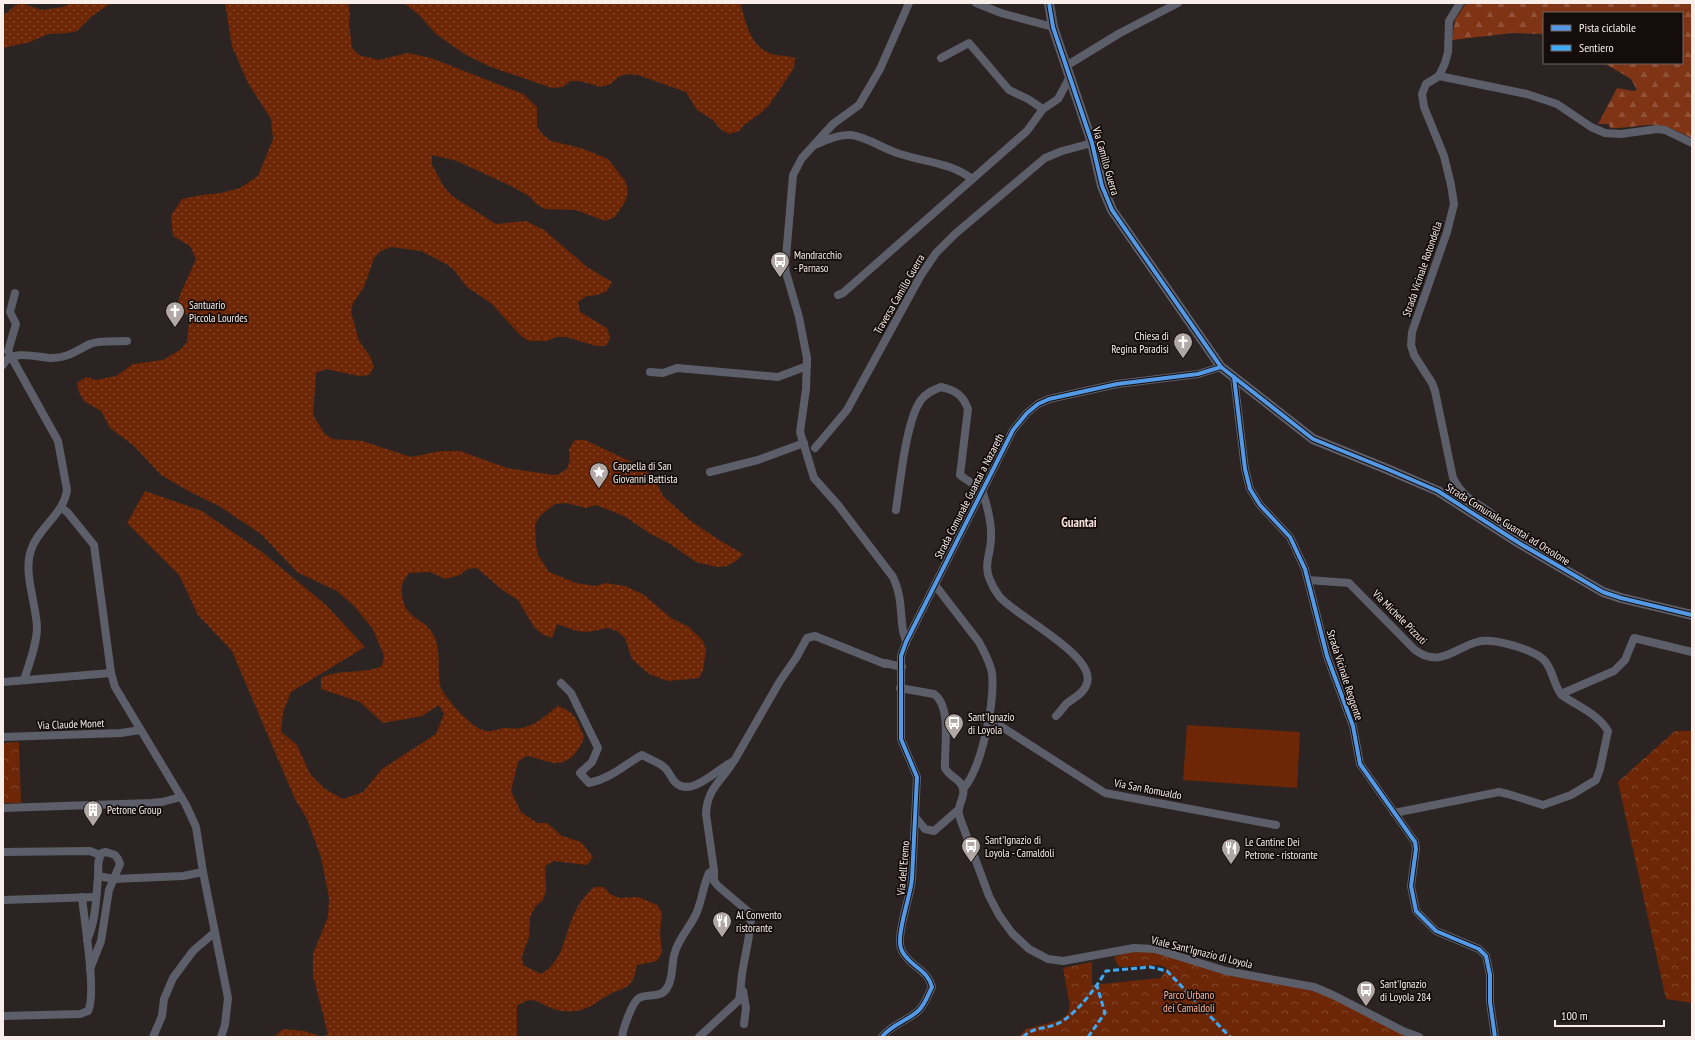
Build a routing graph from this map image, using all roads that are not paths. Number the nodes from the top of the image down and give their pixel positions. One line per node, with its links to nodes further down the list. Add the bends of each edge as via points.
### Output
1 (909, 3): 14 (street, via 880,69 859,105 833,124)
2 (976, 3): 6 (street, via 1001,13)
3 (1049, 3): 6 (street, Via Camillo Guerra)
4 (1178, 3): 8 (street, via 1120,33)
5 (1460, 3): 9 (street, Strada Vicinale Rotondella, via 1449,21 1448,52)
6 (1054, 26): 8 (street, Via Camillo Guerra)
7 (941, 58): 11 (street, via 968,43 1009,90)
8 (1066, 66): 10 (street, Via Camillo Guerra)
9 (1439, 76): 13 (street, via 1528,94 1557,104 1591,127 1605,133 1621,134 1657,129 1665,130); 32 (street, Strada Vicinale Rotondella, via 1426,84 1422,94 1424,107 1444,156 1452,191 1453,210 1412,332 1411,345 1435,391 1453,478 1466,497 1498,519)
10 (1070, 77): 11 (street, via 1058,99); 12 (street, Via Camillo Guerra)
11 (1043, 109): 15 (street, via 1026,132)
12 (1092, 143): 23 (street, Via Camillo Guerra, via 1102,186 1112,210); 27 (street, Traversa Camillo Guerra, via 1045,158 936,253 847,410)
13 (1692, 143)
14 (813, 146): 15 (street, via 840,136 851,135 897,153 947,165); 22 (street, via 802,158 793,175 785,269 800,322)
15 (972, 179): 17 (street)
16 (15, 293): 20 (street, via 10,312 16,323 8,351)
17 (838, 295)
18 (127, 341): 20 (street, via 91,344 67,357)
19 (3, 356): 20 (street)
20 (12, 357): 21 (street); 30 (street, via 58,441 67,484 67,496)
21 (3, 365)
22 (807, 366): 24 (street, via 778,377 677,368 663,374); 26 (street, via 800,432)
23 (1220, 367): 25 (street, Strada Comunale Guantai ad Orsolone); 29 (street, Strada Comunale Guantai a Nazareth, via 1198,374 1117,384 1049,399 1038,404 1013,430)
24 (650, 372)
25 (1234, 377): 32 (street, Strada Comunale Guantai ad Orsolone, via 1313,439 1438,491); 33 (street, Strada Vicinale Reggente, via 1245,469 1250,489 1260,505 1290,537)
26 (804, 443): 28 (street, via 764,459); 36 (street, via 814,478 843,510 893,577 902,606)
27 (815, 448)
28 (710, 472)
29 (982, 490): 31 (street, via 960,474 968,422 966,401 957,391 941,387 926,394 915,413 909,431); 34 (street, Strada Comunale Guantai a Nazareth); 45 (street, via 991,529 987,568 990,581 999,596 1072,651 1088,677 1084,689)
30 (61, 507): 39 (street, via 94,545); 40 (street, via 34,541 29,558 37,626 35,644)
31 (896, 510)
32 (1501, 531): 35 (street, Strada Comunale Guantai ad Orsolone, via 1603,592)
33 (1308, 580): 44 (street, Via Michele Pizzuti, via 1349,583 1420,654 1441,658 1477,642 1489,640 1536,654 1549,667); 54 (street, Strada Vicinale Reggente, via 1327,656 1353,726 1360,764)
34 (935, 585): 36 (street, Strada Comunale Guantai a Nazareth); 46 (street, via 979,642 987,659 992,674)
35 (1692, 615)
36 (906, 642): 38 (street, Via dell'Eremo, via 901,656)
37 (1692, 652): 44 (street, via 1634,638 1625,660 1614,671)
38 (902, 667): 43 (street, Via dell'Eremo); 49 (street, via 885,664 816,636 807,638)
39 (111, 673): 40 (street); 47 (street, via 115,687)
40 (24, 680): 41 (street)
41 (3, 682)
42 (561, 683): 49 (street, via 571,693 598,748 592,762 580,773 589,783 608,778 642,755 665,768 681,787 695,786 725,764)
43 (900, 688): 50 (street, via 928,692 938,697 947,728 945,768); 55 (street, Via dell'Eremo, via 901,739 917,777)
44 (1561, 694): 54 (street, via 1595,716 1608,731 1596,780 1571,795 1543,805 1499,792)
45 (1056, 716)
46 (988, 718): 50 (street, via 983,747 971,779); 56 (street, Via San Romualdo, via 1105,792)
47 (140, 730): 48 (street, Via Claude Monet, via 121,733); 51 (street)
48 (3, 737)
49 (734, 761): 59 (street, via 720,778 706,805)
50 (963, 789): 53 (street)
51 (181, 797): 52 (street, via 151,803); 60 (street, via 196,826)
52 (3, 808)
53 (958, 810): 55 (street, via 934,831 925,829); 77 (street, Viale Sant'Ignazio di Loyola, via 978,868 999,915 1029,949 1048,959 1064,961 1134,948 1156,949 1226,971 1314,987)
54 (1394, 813): 78 (street, Strada Vicinale Reggente, via 1415,842 1410,886 1416,911 1436,931 1479,949 1486,956)
55 (916, 818): 76 (street, Via dell'Eremo, via 911,887 900,944 908,960 927,974 932,986 919,1010)
56 (1276, 825)
57 (3, 852): 58 (street, via 90,851)
58 (100, 855): 61 (street); 62 (street, via 111,853 118,859 119,869)
59 (714, 870): 69 (street, via 714,881 718,886 751,914); 74 (street, via 709,873 696,913 680,939 668,987 660,994 639,998 626,1021)
60 (203, 872): 62 (street, via 183,876); 66 (street)
61 (98, 876): 62 (street); 63 (street)
62 (114, 878): 68 (street, via 108,894 99,949)
63 (96, 896): 64 (street); 67 (street, via 94,922)
64 (82, 897): 65 (street); 67 (street)
65 (3, 900)
66 (215, 932): 72 (street, via 193,951 173,978); 73 (street, via 228,998)
67 (87, 940): 68 (street)
68 (90, 969): 70 (street, via 91,1003 88,1011 80,1014)
69 (742, 985): 71 (street, via 746,1008); 75 (street, via 739,1000)
70 (3, 1016)
71 (744, 1024)
72 (153, 1037)
73 (221, 1037)
74 (622, 1037)
75 (699, 1037)
76 (882, 1037)
77 (1419, 1037)
78 (1495, 1037)

